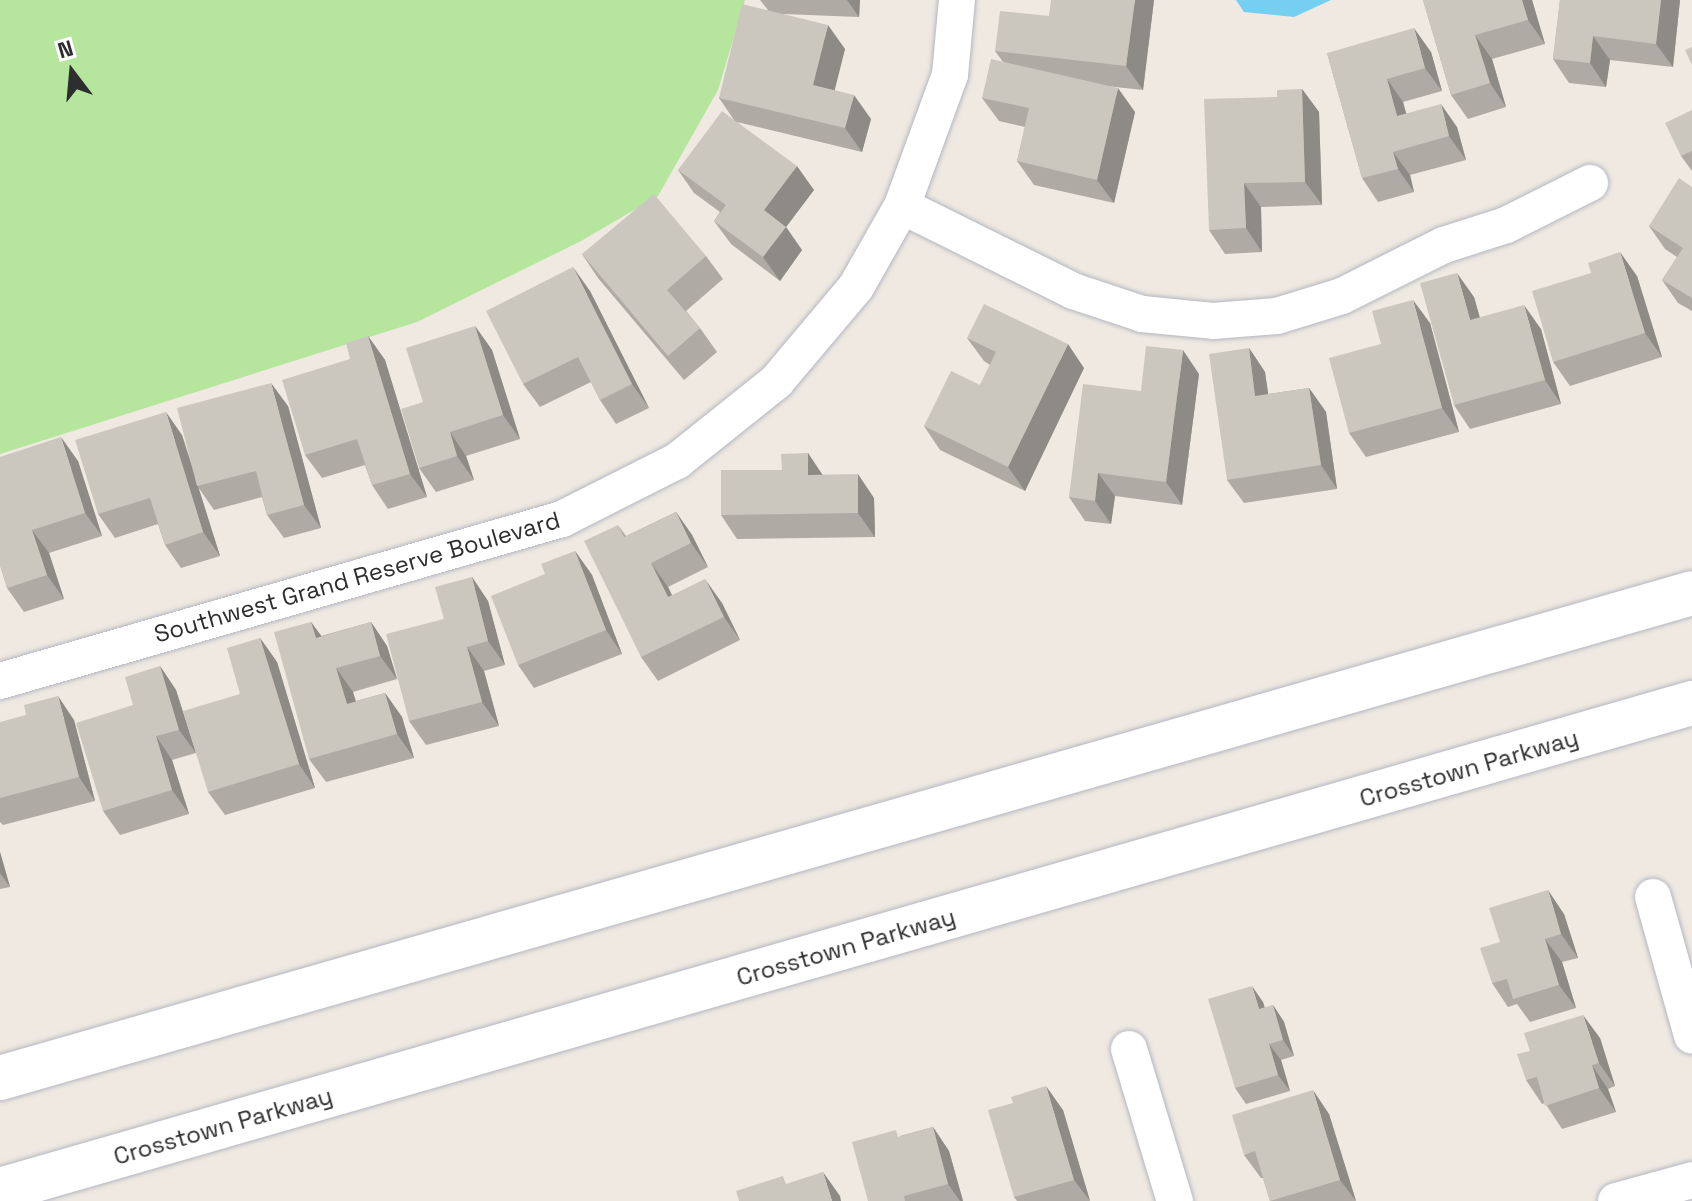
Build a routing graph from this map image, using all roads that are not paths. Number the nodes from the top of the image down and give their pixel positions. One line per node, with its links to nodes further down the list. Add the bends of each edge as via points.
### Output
1 (957, 0): 3 (street, Southwest Grand Reserve Boulevard, via 950,75)
2 (1590, 183): 3 (street, via 1506,225 1444,245 1342,296 1277,316 1213,321 1142,314 1073,291)
3 (902, 206): 5 (street, Southwest Grand Reserve Boulevard, via 856,287 776,382 677,461 562,519)
4 (1692, 593): 10 (main road)
5 (0, 681)
6 (1692, 703): 12 (main road, Crosstown Parkway)
7 (1653, 897): 8 (street)
8 (1692, 1036)
9 (1129, 1049): 13 (street)
10 (0, 1078)
11 (1692, 1180): 14 (street)
12 (0, 1190)
13 (1175, 1201)
14 (1616, 1201)

